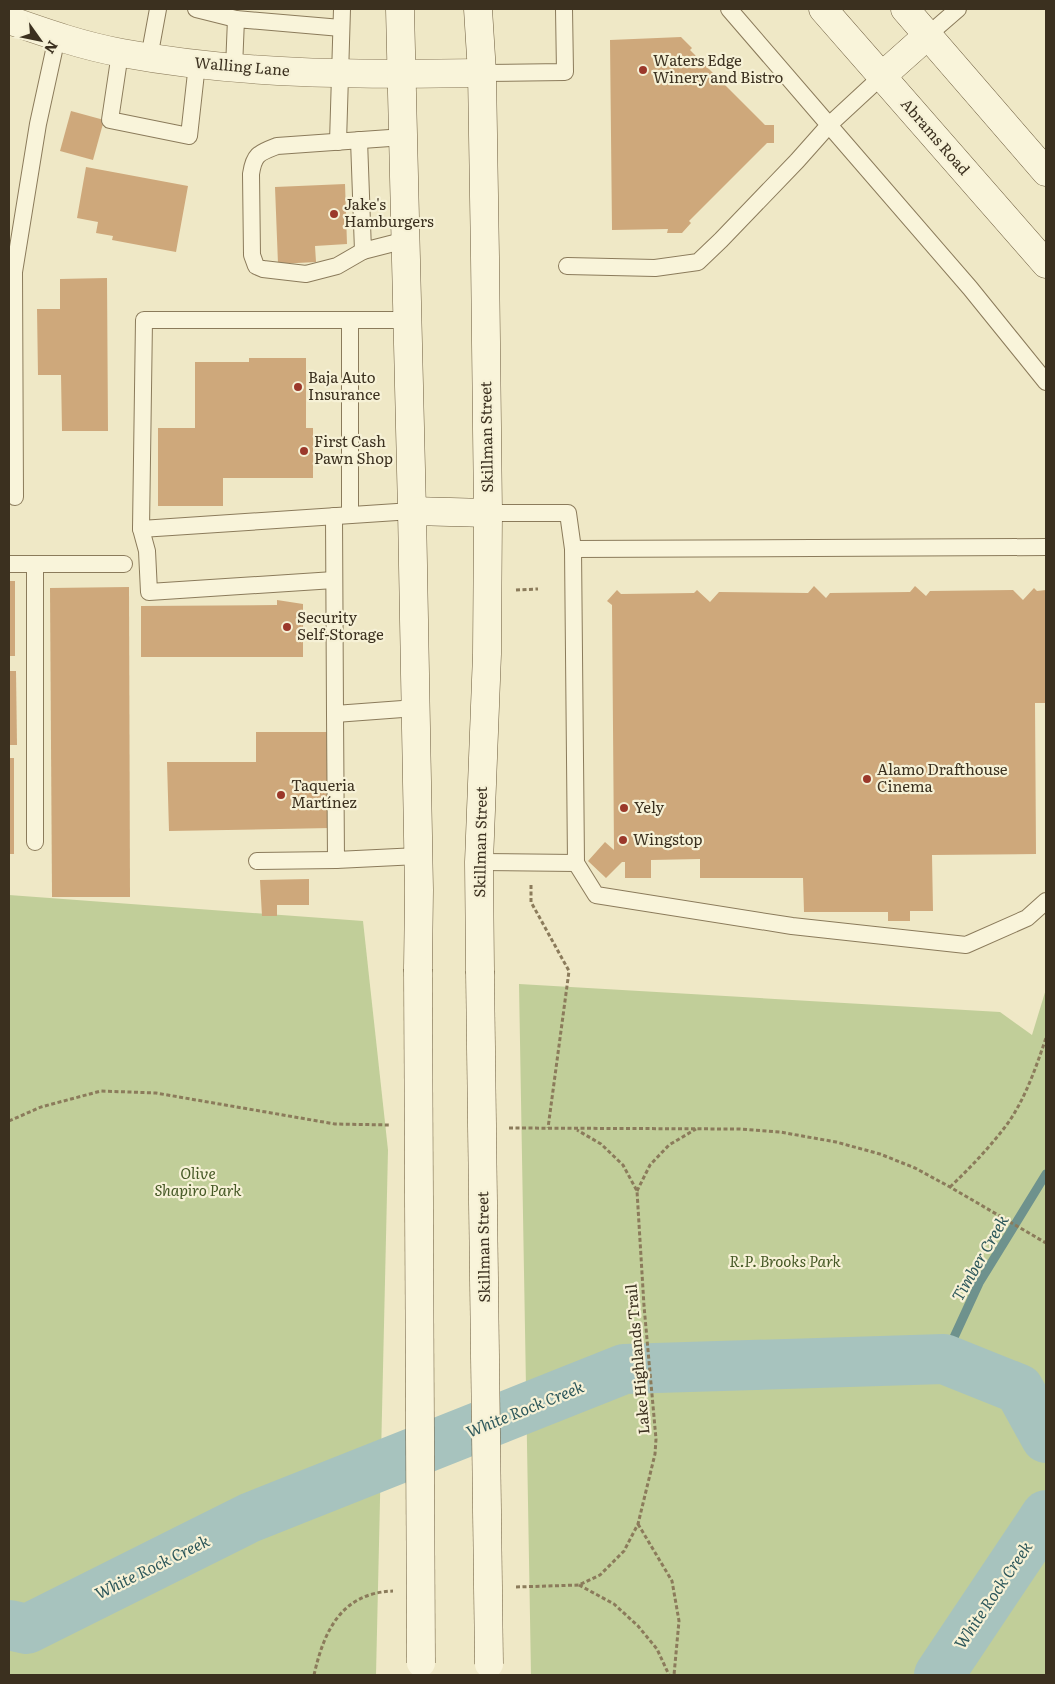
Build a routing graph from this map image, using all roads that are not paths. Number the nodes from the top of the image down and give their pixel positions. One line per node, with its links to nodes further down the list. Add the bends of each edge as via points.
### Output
1 (158, 9): 17 (lane)
2 (196, 9): 11 (lane)
3 (342, 9): 13 (lane)
4 (400, 9): 22 (main road)
5 (478, 9): 20 (main road, Skillman Street)
6 (564, 9): 20 (lane, via 565,72)
7 (729, 9): 24 (lane)
8 (823, 9): 23 (main road, Abrams Road)
9 (905, 9): 14 (main road)
10 (958, 9): 14 (lane)
11 (236, 19): 13 (lane); 19 (lane)
12 (9, 20): 15 (main road, Walling Lane)
13 (341, 28): 21 (lane)
14 (928, 35): 23 (main road); 28 (main road)
15 (57, 37): 16 (main road, Walling Lane); 36 (lane, via 38,124 14,272)
16 (120, 53): 17 (main road, Walling Lane); 18 (lane, via 110,120 189,136)
17 (149, 58): 18 (main road, Walling Lane)
18 (197, 64): 19 (main road, Walling Lane)
19 (234, 68): 21 (main road, Walling Lane)
20 (482, 73): 22 (main road, Walling Lane); 38 (main road, Skillman Street)
21 (339, 74): 22 (main road, Walling Lane); 27 (lane)
22 (403, 74): 25 (main road)
23 (882, 76): 24 (lane); 31 (main road, Abrams Road)
24 (829, 125): 32 (lane, via 698,262 655,268); 35 (lane, via 970,288)
25 (404, 137): 26 (lane); 29 (main road)
26 (359, 140): 27 (lane); 30 (lane)
27 (338, 142): 30 (lane, via 277,146 260,152 253,161 253,261 263,270 306,274 337,266)
28 (1046, 172)
29 (406, 240): 30 (lane); 34 (main road)
30 (363, 251)
31 (1046, 264)
32 (567, 266)
33 (350, 320): 34 (lane); 39 (lane); 40 (lane, via 144,320)
34 (408, 320): 37 (main road)
35 (1046, 382)
36 (15, 496)
37 (412, 511): 38 (main road); 39 (lane); 47 (main road)
38 (488, 513): 42 (lane, via 568,514); 53 (main road, Skillman Street, via 487,654)
39 (342, 515): 40 (lane); 46 (lane)
40 (141, 529): 46 (lane, via 148,551 149,592)
41 (1046, 547): 42 (lane)
42 (573, 549): 54 (lane)
43 (9, 564): 44 (lane)
44 (35, 564): 45 (lane); 49 (lane)
45 (124, 564)
46 (334, 580): 48 (lane)
47 (416, 708): 48 (lane); 50 (main road)
48 (335, 714): 51 (lane)
49 (35, 842)
50 (418, 856): 51 (lane); 56 (main road, bridge)
51 (336, 860): 52 (lane)
52 (257, 861)
53 (479, 862): 54 (lane); 57 (main road, Skillman Street, bridge)
54 (576, 863): 55 (lane, via 596,896 792,926 966,946 1027,918)
55 (1046, 901)
56 (421, 1669)
57 (489, 1670)

